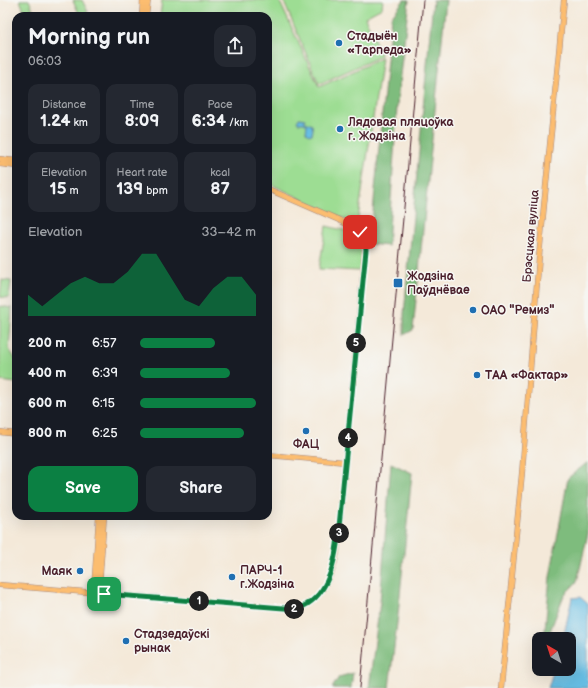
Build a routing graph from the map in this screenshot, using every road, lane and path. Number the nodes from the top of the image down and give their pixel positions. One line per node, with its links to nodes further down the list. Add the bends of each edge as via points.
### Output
1 (143, 0): 4 (main road)
2 (148, 0): 5 (main road)
3 (564, 0): 18 (main road, Брэсцкая вуліца)
4 (142, 12)
5 (146, 12)
6 (0, 160): 7 (main road)
7 (12, 161)
8 (0, 164): 9 (main road)
9 (12, 166)
10 (272, 191): 14 (main road, via 339,220 364,234 366,241)
11 (0, 432): 12 (main road)
12 (12, 434)
13 (272, 455): 14 (main road)
14 (345, 462): 17 (main road, via 336,558 325,586 306,605 290,609)
15 (102, 520): 17 (main road, via 99,590)
16 (0, 585): 17 (main road)
17 (96, 594)
18 (501, 688)

